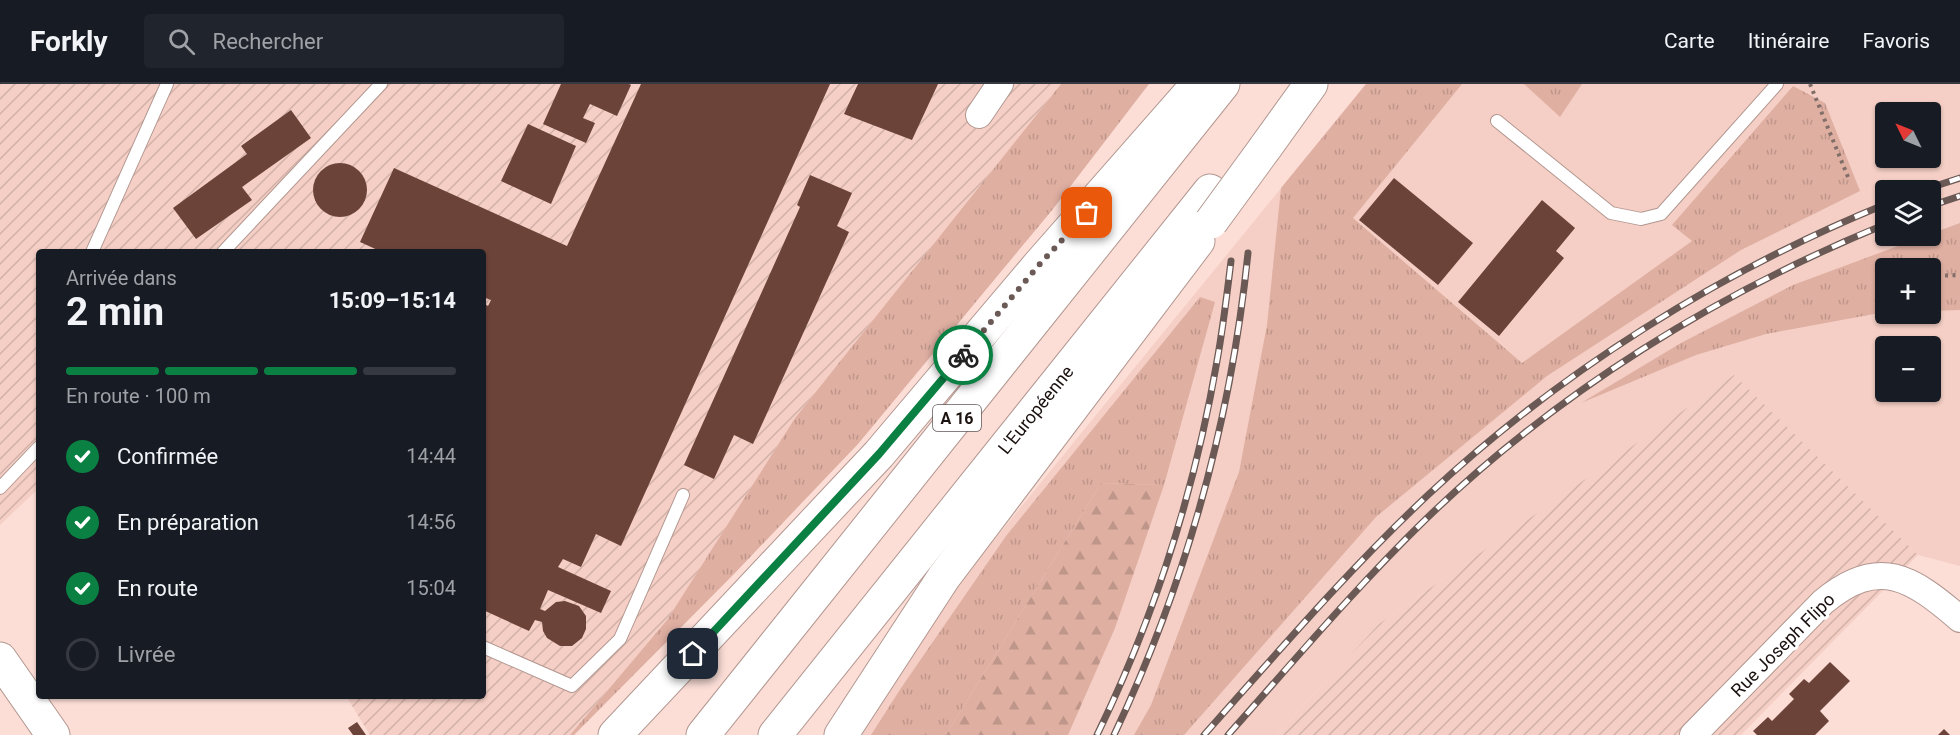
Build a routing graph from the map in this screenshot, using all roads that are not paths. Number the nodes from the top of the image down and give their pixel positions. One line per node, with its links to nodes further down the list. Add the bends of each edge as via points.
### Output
1 (167, 84): 12 (lane)
2 (381, 84): 13 (lane)
3 (1000, 84): 8 (street)
4 (1296, 84): 10 (main road)
5 (1311, 84): 10 (main road)
6 (1777, 84): 9 (lane, via 1661,214 1641,219 1611,213)
7 (1210, 90): 21 (main road, via 1039,265 879,454); 22 (main road, A 16)
8 (979, 115)
9 (1497, 121)
10 (1265, 136): 11 (main road, bridge)
11 (1211, 207): 23 (main road, L'Européenne); 24 (main road, via 944,577)
12 (93, 249)
13 (226, 249)
14 (36, 450): 15 (lane)
15 (0, 488)
16 (683, 495): 18 (lane, via 620,639 572,686)
17 (1956, 611): 25 (street, Rue Joseph Flipo, via 1896,577 1873,576 1846,585 1822,602)
18 (486, 648)
19 (0, 659): 20 (main road)
20 (53, 735)
21 (615, 735)
22 (703, 735)
23 (776, 735)
24 (841, 735)
25 (1693, 735)

